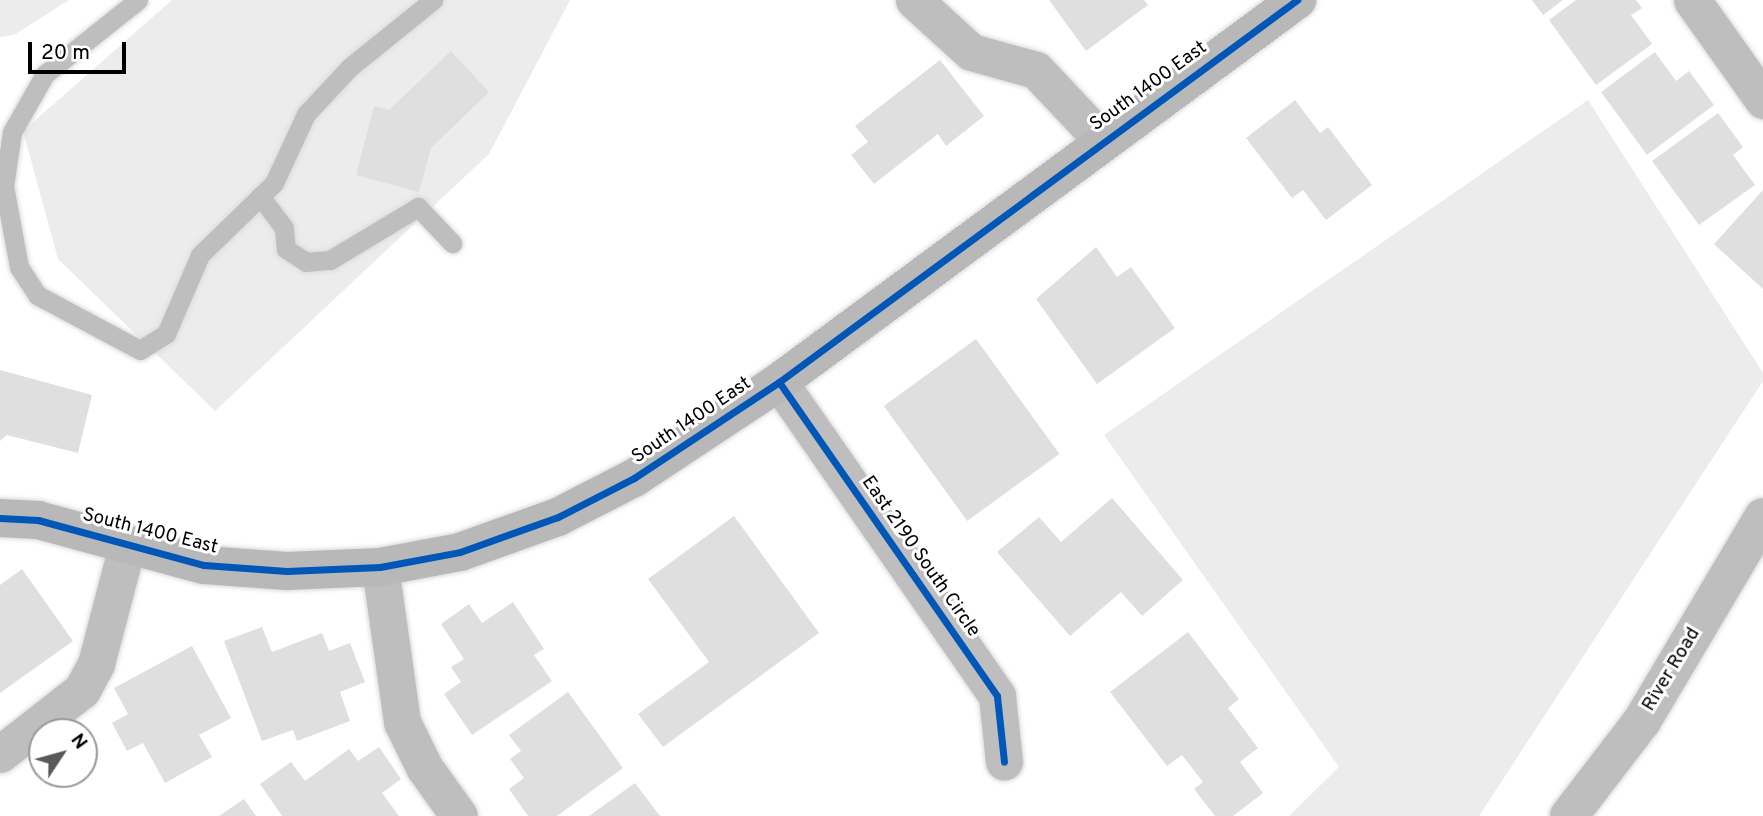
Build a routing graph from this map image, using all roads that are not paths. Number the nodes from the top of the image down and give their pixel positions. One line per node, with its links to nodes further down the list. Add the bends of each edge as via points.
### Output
1 (138, 0): 8 (lane, via 45,74 12,132 5,186 25,276 37,295 140,350 166,334 200,255)
2 (433, 0): 8 (lane, via 351,67 306,114 274,183)
3 (914, 0): 7 (street, via 971,52 1036,70)
4 (1297, 0): 7 (street, South 1400 East)
5 (1692, 0): 6 (street)
6 (1763, 100)
7 (1102, 140): 10 (street, South 1400 East)
8 (260, 196): 9 (lane, via 284,228 286,249 306,262 330,260 418,207)
9 (452, 243)
10 (779, 382): 14 (street, South 1400 East, via 634,478 558,517 460,552); 16 (street, East 2190 South Circle, via 998,696)
11 (1763, 517): 18 (main road, River Road, via 1642,721)
12 (0, 519): 13 (street, South 1400 East, via 38,520)
13 (127, 545): 14 (street, South 1400 East, via 204,565 287,571); 15 (street, via 96,664 82,690)
14 (380, 567): 17 (street, via 402,722 424,767)
15 (0, 754)
16 (1004, 762)
17 (459, 816)
18 (1569, 816)

